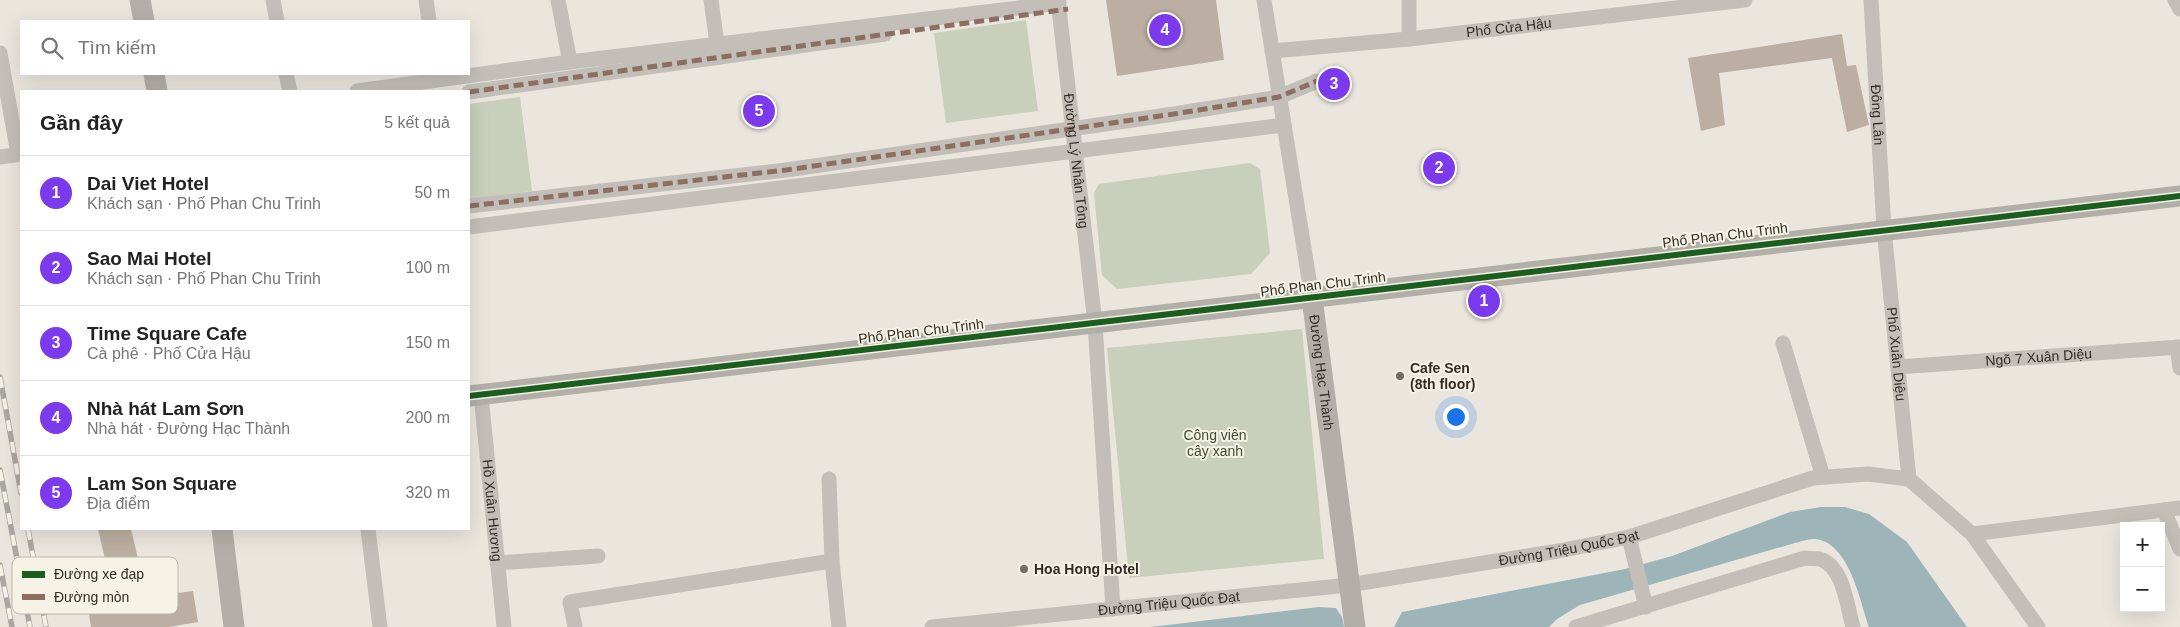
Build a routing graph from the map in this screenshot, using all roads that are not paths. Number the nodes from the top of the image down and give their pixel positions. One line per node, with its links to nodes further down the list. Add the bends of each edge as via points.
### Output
1 (140, 0): 13 (street)
2 (273, 0): 14 (street)
3 (426, 0): 15 (street)
4 (558, 0): 20 (street)
5 (712, 0): 17 (street)
6 (1264, 0): 18 (street, Đường Hạc Thành)
7 (1409, 0): 16 (street)
8 (1745, 0): 16 (street, Phố Cửa Hậu)
9 (1871, 0): 41 (street, Đông Lân)
10 (2175, 0): 12 (street)
11 (1061, 6): 17 (street); 31 (street); 34 (street, Đường Lý Nhân Tông)
12 (2180, 9)
13 (144, 20)
14 (277, 20)
15 (429, 20)
16 (1409, 39): 18 (street, Phố Cửa Hậu)
17 (717, 44): 20 (street)
18 (1272, 52): 32 (street, Đường Hạc Thành)
19 (0, 54): 36 (street)
20 (570, 62): 21 (street)
21 (470, 73)
22 (154, 75): 28 (street)
23 (286, 75): 29 (street)
24 (456, 75): 25 (street)
25 (439, 77): 27 (street)
26 (1317, 81): 32 (street)
27 (394, 89): 30 (street)
28 (157, 90)
29 (290, 90)
30 (376, 90)
31 (470, 92)
32 (1279, 97): 33 (street, Đường Hạc Thành); 34 (street)
33 (1284, 125): 35 (street); 42 (street, Đường Hạc Thành)
34 (1072, 128): 35 (street, Đường Lý Nhân Tông); 39 (street, via 786,170)
35 (1076, 152): 40 (street); 43 (street, Đường Lý Nhân Tông)
36 (20, 154): 37 (street)
37 (0, 157)
38 (2180, 196): 41 (street, Phố Phan Chu Trinh)
39 (470, 206)
40 (470, 227)
41 (1884, 229): 42 (street, Phố Phan Chu Trinh); 46 (street, Phố Xuân Diệu)
42 (1312, 298): 43 (street, Phố Phan Chu Trinh); 62 (street, Đường Hạc Thành)
43 (1095, 323): 48 (street, Phố Phan Chu Trinh); 64 (street, Đường Lý Nhân Tông)
44 (1783, 343): 49 (street)
45 (2178, 347): 46 (street, Ngõ 7 Xuân Diệu); 47 (street)
46 (1898, 367): 51 (street, Phố Xuân Diệu)
47 (2180, 368)
48 (475, 395): 61 (street, Hồ Xuân Hương)
49 (1823, 477): 51 (street, Đường Triệu Quốc Đạt, via 1868,474); 57 (street, Đường Triệu Quốc Đạt)
50 (829, 479): 60 (street)
51 (1909, 479): 56 (street)
52 (2180, 508): 53 (street)
53 (2164, 510): 56 (street); 58 (street)
54 (222, 530): 65 (street)
55 (368, 530): 66 (street)
56 (1972, 534): 74 (street)
57 (1629, 537): 62 (street, Đường Triệu Quốc Đạt); 63 (street)
58 (2180, 549)
59 (598, 556): 61 (street)
60 (832, 561): 68 (street, via 570,602); 69 (street)
61 (497, 563): 67 (street, Hồ Xuân Hương)
62 (1348, 585): 64 (street, Đường Triệu Quốc Đạt); 71 (street, Đường Hạc Thành)
63 (1646, 607): 72 (street); 73 (street, via 1805,558 1820,559 1833,567)
64 (1113, 609): 70 (street, Đường Triệu Quốc Đạt)
65 (234, 627)
66 (380, 627)
67 (504, 627)
68 (575, 627)
69 (839, 627)
70 (932, 627)
71 (1355, 627)
72 (1576, 627)
73 (1853, 627)
74 (2038, 627)

